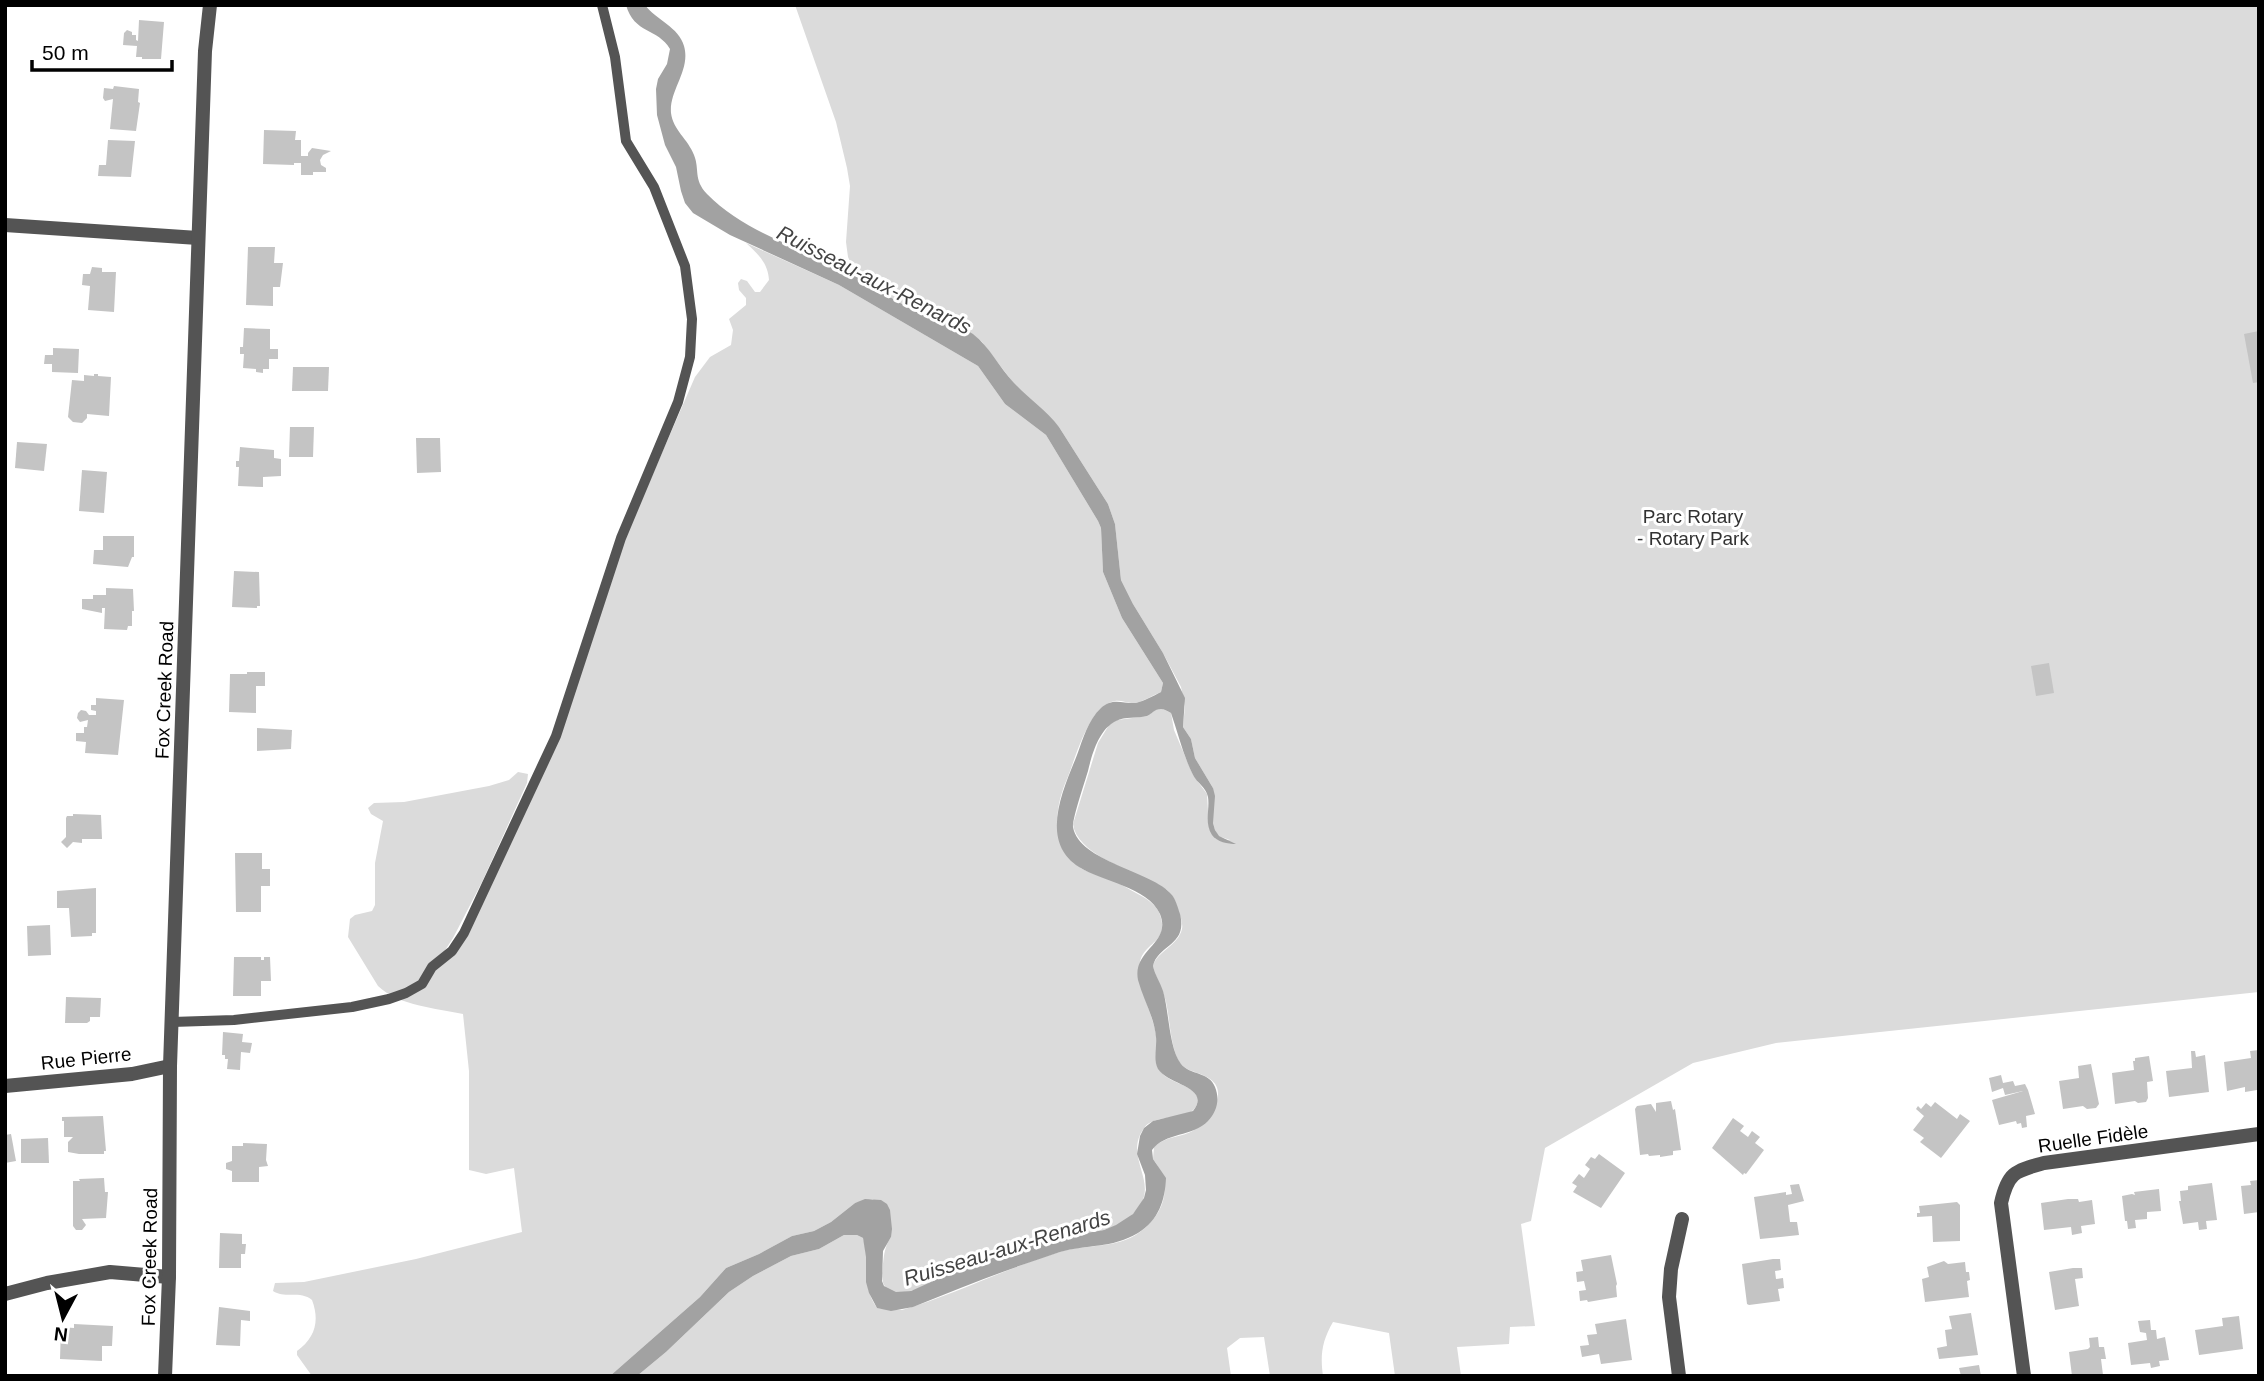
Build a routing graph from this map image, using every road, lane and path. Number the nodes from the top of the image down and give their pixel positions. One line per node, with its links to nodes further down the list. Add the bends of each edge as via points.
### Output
1 (210, 5): 4 (street, Fox Creek Road)
2 (602, 5): 5 (lane, via 615,57 626,141 654,187 685,266 691,339 678,402 621,538 556,736 464,933 419,986 352,1007)
3 (5, 225): 4 (street)
4 (198, 238): 5 (street, Fox Creek Road)
5 (172, 1022): 6 (street, Fox Creek Road)
6 (170, 1066): 7 (street, Rue Pierre); 10 (street, Fox Creek Road)
7 (5, 1086)
8 (2259, 1134): 14 (street, Ruelle Fidèle, via 2044,1163 2014,1174 2005,1185 2001,1203)
9 (1682, 1219): 13 (street, via 1669,1297)
10 (169, 1277): 11 (street, via 110,1272); 12 (street, Fox Creek Road)
11 (5, 1294)
12 (165, 1376)
13 (1679, 1376)
14 (2024, 1376)

